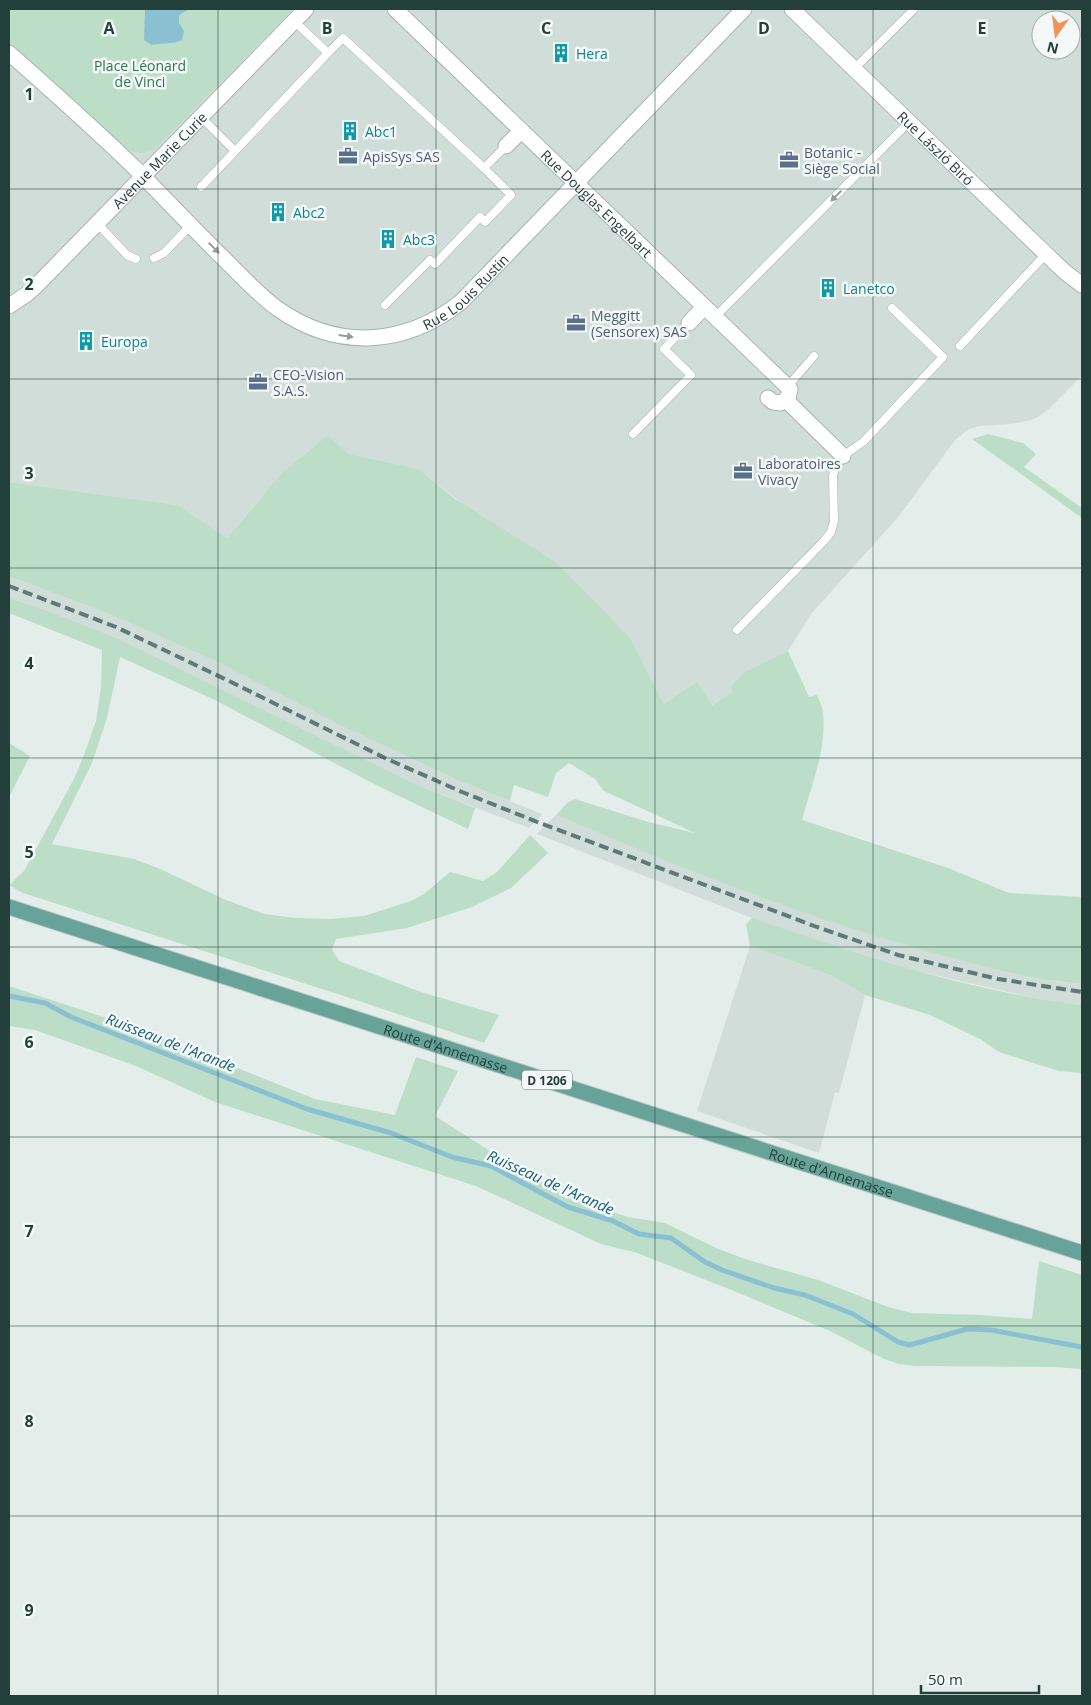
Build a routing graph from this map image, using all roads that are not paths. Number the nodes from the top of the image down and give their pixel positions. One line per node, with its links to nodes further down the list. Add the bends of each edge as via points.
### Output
1 (306, 9): 6 (street, Avenue Marie Curie)
2 (395, 9): 12 (street, Rue Douglas Engelbart)
3 (744, 9): 17 (street, Rue Louis Rustin)
4 (792, 9): 9 (street, Rue László Biró)
5 (914, 9): 9 (lane)
6 (294, 21): 8 (lane); 10 (street, Avenue Marie Curie)
7 (9, 53): 16 (street, Rue Louis Rustin)
8 (328, 53): 14 (lane); 15 (lane, via 343,38)
9 (854, 69): 11 (street, Rue László Biró)
10 (201, 117): 14 (lane); 16 (street, Avenue Marie Curie)
11 (909, 122): 21 (street, Rue László Biró); 28 (lane, one-way to 28, via 871,162)
12 (522, 131): 13 (street); 17 (street, Rue Douglas Engelbart)
13 (506, 146): 15 (lane)
14 (235, 151): 18 (lane)
15 (484, 168): 25 (lane, via 511,195 485,222 480,217 435,264 430,260)
16 (143, 176): 19 (street, Avenue Marie Curie); 20 (street, Rue Louis Rustin)
17 (576, 183): 20 (street, Rue Louis Rustin, one-way to 17, via 276,308 305,324 330,334 367,338 393,336 445,314 469,295); 28 (street, Rue Douglas Engelbart)
18 (201, 187)
19 (97, 224): 23 (lane); 26 (street, Avenue Marie Curie, via 37,285)
20 (191, 225): 22 (lane, via 164,253)
21 (1046, 254): 24 (street, Rue László Biró); 30 (lane)
22 (154, 258)
23 (136, 260)
24 (1082, 285)
25 (385, 305)
26 (9, 306)
27 (892, 308): 35 (lane, via 943,357 863,442)
28 (710, 312): 29 (street); 32 (street, Rue Douglas Engelbart)
29 (688, 323): 34 (lane, via 664,349 691,374)
30 (960, 346)
31 (814, 356): 32 (lane)
32 (787, 393): 33 (street, via 781,403); 35 (street, Rue Douglas Engelbart)
33 (768, 398)
34 (633, 434)
35 (843, 456): 36 (lane, via 833,476 835,514 831,532)
36 (737, 630)
37 (9, 907): 38 (main road, Route d'Annemasse / D 1206)
38 (1082, 1253)

